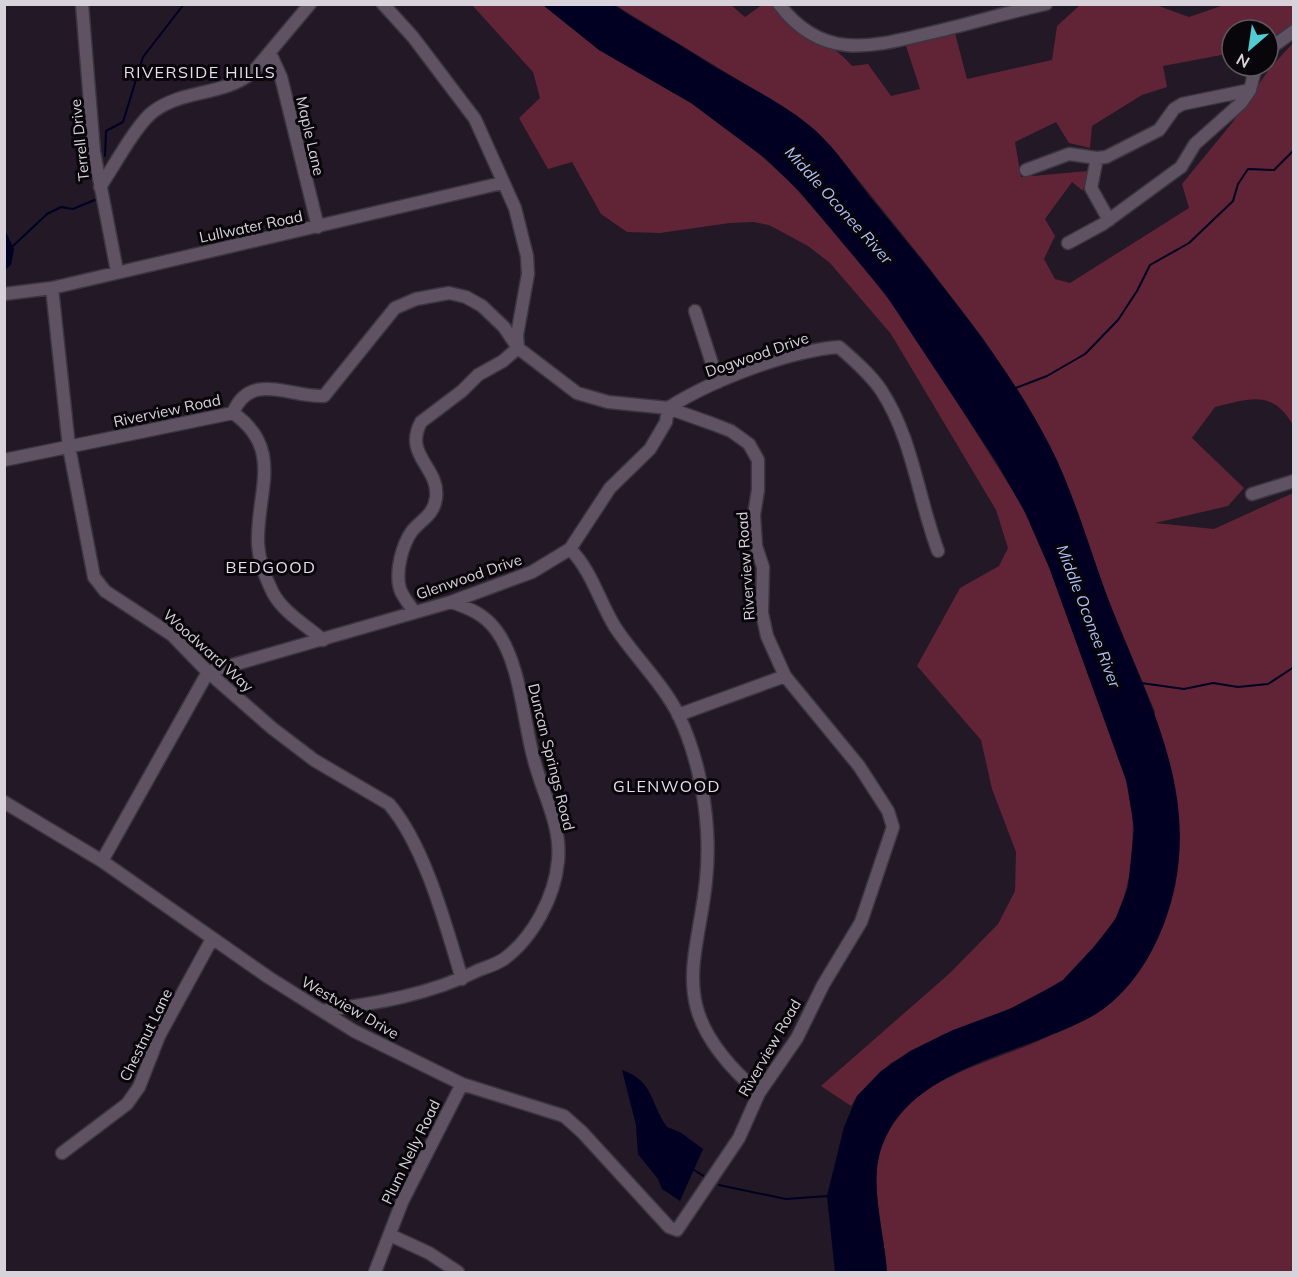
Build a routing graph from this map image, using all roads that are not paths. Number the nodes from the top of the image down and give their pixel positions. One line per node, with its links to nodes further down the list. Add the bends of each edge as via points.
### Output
1 (82, 4): 14 (street, Terrell Drive)
2 (310, 4): 8 (street)
3 (383, 4): 13 (street, via 475,119 492,151)
4 (779, 4): 5 (street, via 788,16 817,36 839,44 872,47)
5 (1041, 5)
6 (1293, 31): 7 (street)
7 (1280, 41)
8 (270, 53): 14 (street, via 242,81 230,87 174,100 152,111); 16 (street, Maple Lane, via 281,77)
9 (1253, 78): 10 (street)
10 (1250, 90): 11 (street, via 1182,104 1159,130); 15 (street, via 1195,144 1181,167)
11 (1097, 158): 12 (street, via 1069,154); 15 (street, via 1091,188)
12 (1026, 170)
13 (502, 183): 16 (street, Lullwater Road); 22 (street, via 515,208 527,256)
14 (100, 187): 18 (street, Terrell Drive)
15 (1109, 220): 17 (street)
16 (318, 227): 18 (street, Lullwater Road)
17 (1068, 243)
18 (117, 271): 19 (street, Lullwater Road)
19 (52, 288): 20 (street, Lullwater Road); 26 (street, Woodward Way)
20 (4, 294)
21 (695, 311): 23 (street)
22 (518, 348): 24 (street, Riverview Road, via 577,393 608,402); 25 (street, Riverview Road, via 504,327 482,306 449,293 431,295 395,308 324,396 262,389 244,394); 33 (street, via 478,375 417,429 414,441 435,481 436,497 432,510 412,531 401,554 400,589)
23 (718, 382): 24 (street, Dogwood Drive); 31 (street, Dogwood Drive, via 810,349 839,347 881,390 896,420 909,450)
24 (668, 408): 30 (street, via 666,422 650,449 610,488); 36 (street, Riverview Road, via 731,431 749,444 758,460 754,515 756,546 763,567 762,613 767,636)
25 (233, 413): 26 (street, Riverview Road); 34 (street, via 256,432 262,446 258,543 268,580 283,607)
26 (69, 447): 27 (street, Riverview Road); 35 (street, Woodward Way, via 94,577 105,591 172,635)
27 (4, 460)
28 (1293, 481): 29 (street)
29 (1252, 494)
30 (570, 549): 32 (street, Glenwood Drive, via 532,572); 37 (street, via 581,560 614,625)
31 (938, 551)
32 (451, 602): 33 (street, Glenwood Drive); 41 (street, Duncan Springs Road, via 469,607 484,618 508,650 533,758 557,831 559,860 549,897 525,936 504,958)
33 (414, 612): 34 (street, Glenwood Drive)
34 (323, 640): 35 (street, Glenwood Drive)
35 (208, 672): 39 (street); 41 (street, Woodward Way, via 314,760 389,804 397,813 443,915)
36 (785, 676): 37 (street); 44 (street, Riverview Road, via 859,766 888,811 893,827 861,922 797,1038)
37 (678, 715): 44 (street, via 695,761 707,829 707,873 693,958 693,997 703,1026 722,1056)
38 (4, 802): 39 (street, Westview Drive)
39 (102, 861): 40 (street, Westview Drive)
40 (212, 939): 42 (street, Westview Drive); 45 (street, Chestnut Lane, via 159,1036 139,1087 127,1104)
41 (462, 979): 42 (street, Duncan Springs Road, via 416,995)
42 (322, 1011): 43 (street, Westview Drive)
43 (462, 1084): 46 (street, Westview Drive, via 564,1116 669,1227); 47 (street, Plum Nelly Road, via 402,1202)
44 (759, 1093): 46 (street, Riverview Road, via 739,1138)
45 (62, 1153)
46 (677, 1230)
47 (390, 1235): 48 (street, Plum Nelly Road); 49 (street)
48 (375, 1272)
49 (458, 1272)

